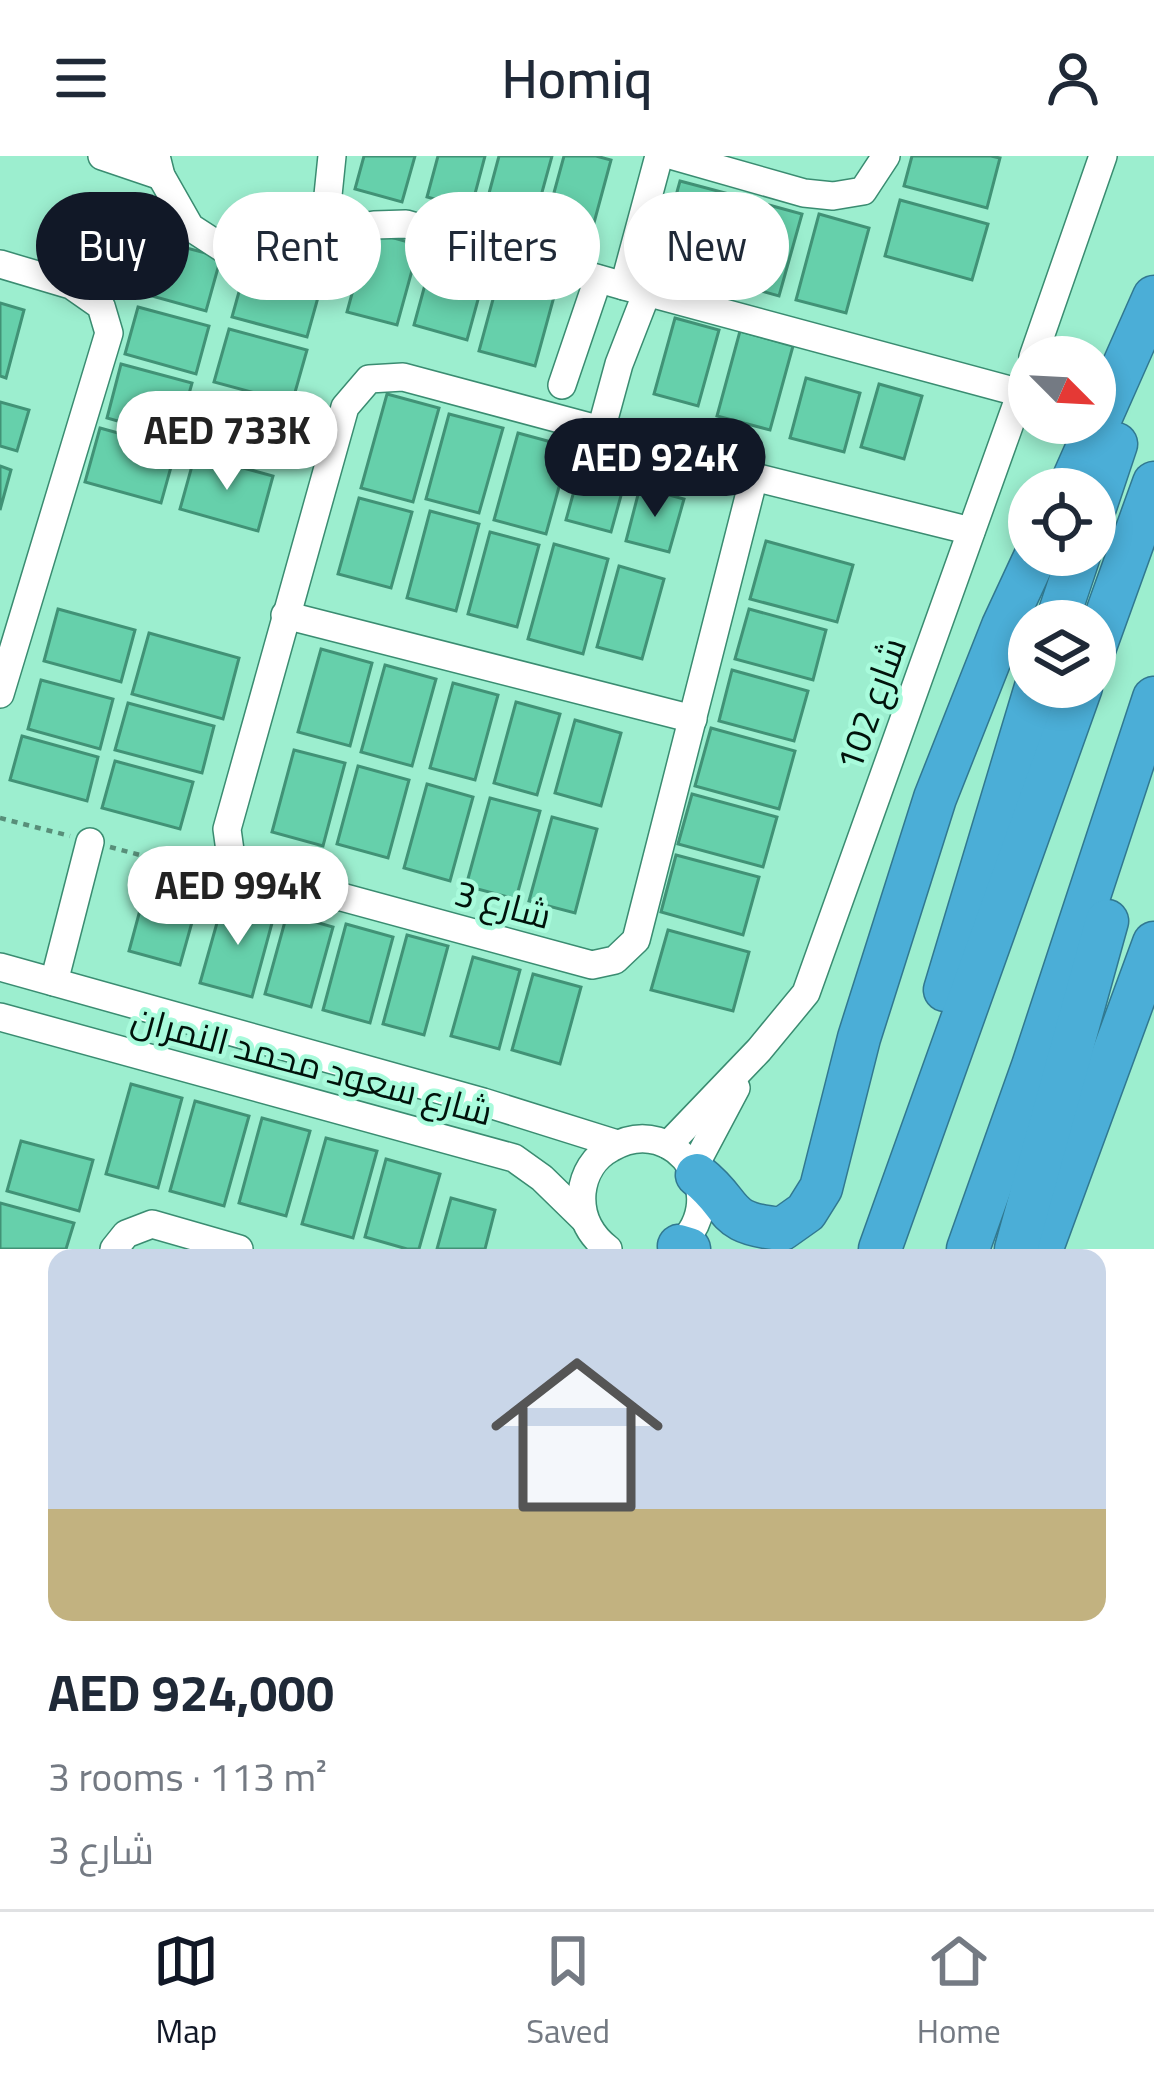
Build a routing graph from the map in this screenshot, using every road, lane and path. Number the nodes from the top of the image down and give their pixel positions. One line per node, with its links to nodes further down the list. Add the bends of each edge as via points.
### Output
1 (102, 156): 7 (street)
2 (332, 156): 8 (street)
3 (659, 156): 12 (street)
4 (674, 156): 5 (street, via 833,196 863,191)
5 (886, 156)
6 (1103, 156): 15 (street)
7 (159, 166): 10 (street, via 190,227)
8 (328, 192)
9 (381, 225): 12 (street, via 406,224)
10 (213, 242)
11 (0, 264): 28 (street, via 71,285 101,306 109,333)
12 (623, 286): 16 (street); 17 (street); 19 (street, via 620,364)
13 (1154, 297): 20 (highway)
14 (1154, 329): 21 (highway)
15 (1041, 336)
16 (1008, 377)
17 (562, 386)
18 (1008, 428): 24 (street, شارع 102)
19 (601, 430): 22 (street); 27 (street, via 403,377 369,379 345,406)
20 (1078, 468)
21 (1108, 468)
22 (754, 477): 24 (street); 33 (street, شارع 3)
23 (1154, 483): 26 (highway)
24 (971, 531): 45 (street, شارع 102, via 806,993)
25 (1026, 576): 45 (highway, via 928,820 820,1188 806,1212 782,1229 752,1226 735,1219)
26 (1112, 600)
27 (285, 615): 33 (street); 36 (street, via 227,829)
28 (0, 694)
29 (1154, 698): 52 (highway)
30 (1030, 708): 42 (highway, via 948,975)
31 (1073, 708): 42 (highway)
32 (1154, 716): 53 (highway, via 1122,864)
33 (693, 719): 36 (street, شارع 3, via 636,940 615,960 592,965 257,874)
34 (0, 818): 35 (path)
35 (90, 842): 36 (path, via 200,871); 39 (street)
36 (231, 858)
37 (1154, 943): 54 (highway)
38 (0, 967): 39 (street, شارع سعود محمد النمران)
39 (54, 982): 41 (street, شارع سعود محمد النمران)
40 (0, 1017): 44 (street, شارع سعود محمد النمران)
41 (483, 1102): 43 (street, شارع سعود محمد النمران); 44 (street, via 485,1126)
42 (922, 1127): 51 (highway)
43 (617, 1144): 45 (street, شارع سعود محمد النمران, via 651,1139); 46 (street, via 590,1167)
44 (472, 1146): 46 (street, شارع سعود محمد النمران, via 514,1158)
45 (686, 1163): 47 (street, via 701,1194 700,1214)
46 (584, 1219): 50 (street, شارع سعود محمد النمران)
47 (680, 1248)
48 (114, 1249): 49 (street, via 152,1224)
49 (238, 1249)
50 (608, 1249)
51 (880, 1249)
52 (968, 1249)
53 (1016, 1249)
54 (1042, 1249)

